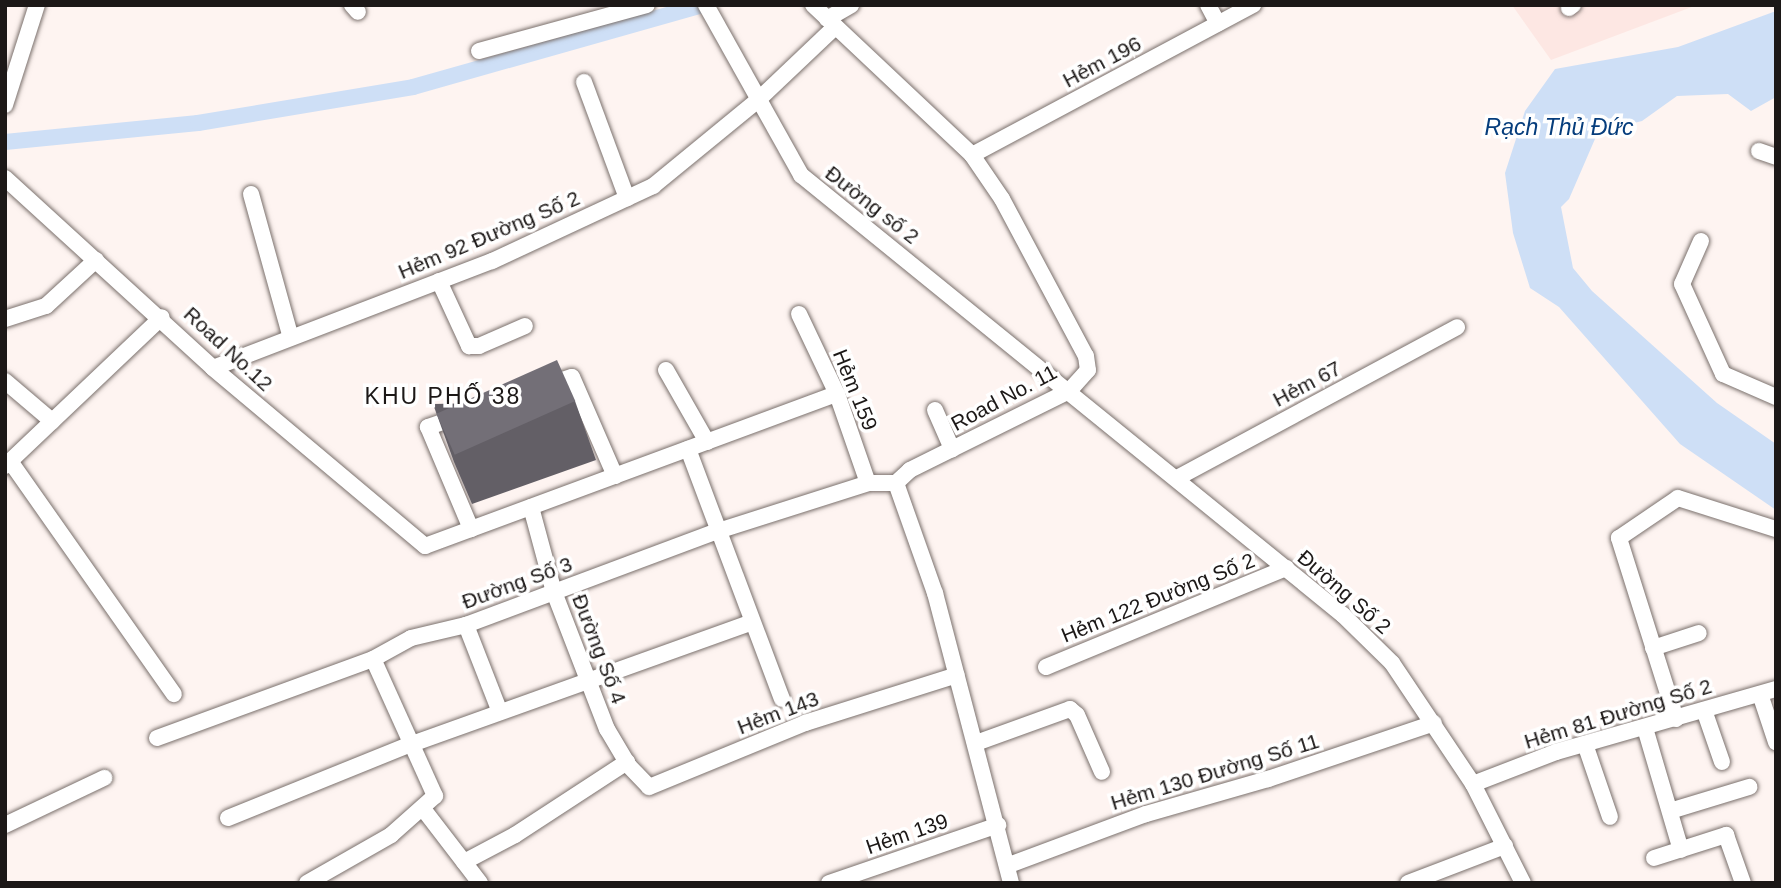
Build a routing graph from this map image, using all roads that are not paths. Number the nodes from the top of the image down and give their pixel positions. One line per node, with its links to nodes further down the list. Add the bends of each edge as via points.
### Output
1 (37, 5): 14 (street)
2 (647, 5): 8 (street)
3 (706, 5): 13 (street, Đường số 2)
4 (813, 5): 9 (street, Road No. 11)
5 (851, 5): 9 (street, Hẻm 92 Đường Số 2)
6 (1208, 5): 10 (street)
7 (1253, 5): 10 (street, Hẻm 196)
8 (603, 11): 11 (street)
9 (831, 23): 13 (street, Hẻm 92 Đường Số 2); 16 (street, Road No. 11)
10 (1218, 24): 16 (street, Hẻm 196)
11 (479, 51)
12 (584, 82): 20 (street)
13 (757, 101): 20 (street, Hẻm 92 Đường Số 2, via 653,186); 34 (street, Đường số 2, via 801,175)
14 (5, 105)
15 (1759, 151): 17 (street)
16 (972, 155): 34 (street, Road No. 11, via 1003,199 1086,356 1088,370)
17 (1776, 157)
18 (5, 178): 22 (street, Road No.12)
19 (251, 194): 29 (street)
20 (627, 198): 23 (street, Hẻm 92 Đường Số 2)
21 (1701, 241): 36 (street, via 1682,284 1723,374)
22 (96, 260): 25 (street, Road No.12); 26 (street, via 46,306)
23 (439, 281): 27 (street, via 469,346); 29 (street, Hẻm 92 Đường Số 2)
24 (799, 314): 35 (street, Hẻm 159)
25 (162, 317): 30 (street, Road No.12); 39 (street)
26 (5, 319)
27 (525, 326)
28 (1457, 327): 45 (street, Hẻm 67)
29 (291, 338): 30 (street, Hẻm 92 Đường Số 2)
30 (213, 368): 49 (street, Road No.12, via 425,546)
31 (666, 370): 40 (street)
32 (5, 381): 39 (street)
33 (533, 390): 44 (street, via 572,377)
34 (1069, 391): 42 (street, Road No. 11); 45 (street, Đường Số 2)
35 (838, 394): 40 (street); 46 (street, Hẻm 159)
36 (1776, 397)
37 (480, 408): 49 (street, via 428,426)
38 (935, 410): 42 (street)
39 (52, 421): 43 (street)
40 (707, 442): 41 (street)
41 (688, 449): 44 (street); 51 (street)
42 (952, 449): 47 (street, Road No. 11, via 909,470)
43 (8, 463): 63 (street)
44 (615, 476): 48 (street)
45 (1177, 478): 52 (street, Đường Số 2)
46 (868, 483): 47 (street, Đường Số 3); 51 (street, Đường Số 3)
47 (896, 483): 60 (street, via 935,593)
48 (531, 507): 49 (street); 53 (street, Đường Số 4)
49 (471, 529)
50 (1776, 529): 57 (street, via 1678,498 1627,530 1619,538 1620,547)
51 (718, 531): 53 (street, Đường Số 3); 54 (street)
52 (1286, 568): 59 (street, Hẻm 122 Đường Số 2); 68 (street, Đường Số 2, via 1392,663)
53 (554, 592): 55 (street, Đường Số 3); 61 (street, Đường Số 4)
54 (752, 622): 61 (street); 64 (street)
55 (466, 625): 58 (street, Đường Số 3, via 411,638); 66 (street)
56 (1699, 633): 57 (street)
57 (1653, 648): 67 (street)
58 (373, 659): 70 (street, Đường Số 3); 74 (street)
59 (1046, 667)
60 (957, 675): 72 (street); 75 (street, Hẻm 143, via 805,723 655,788 646,785)
61 (589, 680): 66 (street); 75 (street, Đường Số 4, via 607,729)
62 (1768, 692): 65 (street, Hẻm 81 Đường Số 2); 71 (street)
63 (174, 694)
64 (782, 699)
65 (1704, 710): 67 (street, Hẻm 81 Đường Số 2); 76 (street)
66 (500, 712): 74 (street)
67 (1675, 719): 69 (street, Hẻm 81 Đường Số 2)
68 (1434, 723): 79 (street, Đường Số 2); 91 (street, Hẻm 130 Đường Số 11, via 1146,814)
69 (1645, 728): 73 (street, Hẻm 81 Đường Số 2); 82 (street)
70 (157, 738)
71 (1776, 742)
72 (976, 744): 77 (street, via 1070,709 1077,715); 86 (street)
73 (1585, 744): 79 (street, Hẻm 81 Đường Số 2); 83 (street)
74 (409, 745): 81 (street, via 435,796); 84 (street)
75 (627, 762): 90 (street)
76 (1722, 762)
77 (1102, 772)
78 (104, 778): 85 (street)
79 (1473, 784): 87 (street, Đường Số 2)
80 (1749, 787): 82 (street)
81 (424, 810): 90 (street); 92 (street, via 391,835)
82 (1670, 811): 88 (street)
83 (1610, 817)
84 (228, 818)
85 (5, 825)
86 (998, 825): 91 (street); 94 (street, Hẻm 139)
87 (1505, 846): 96 (street); 97 (street, Đường Số 2)
88 (1681, 850): 89 (street); 98 (street, via 1726,835)
89 (1654, 858)
90 (464, 862): 93 (street)
91 (1009, 865): 95 (street)
92 (307, 883)
93 (480, 883)
94 (829, 883)
95 (1012, 883)
96 (1408, 883)
97 (1523, 883)
98 (1743, 883)

